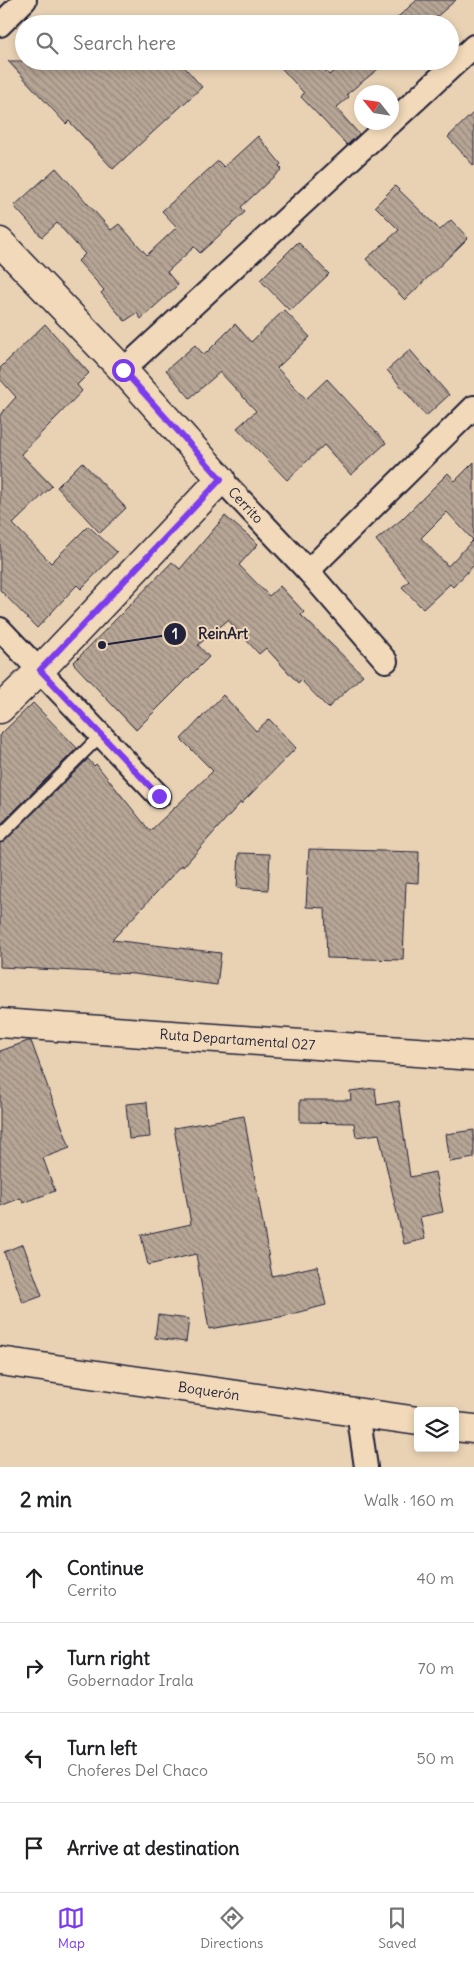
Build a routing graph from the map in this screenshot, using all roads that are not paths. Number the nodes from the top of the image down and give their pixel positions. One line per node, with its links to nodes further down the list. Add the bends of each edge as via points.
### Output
1 (25, 0): 2 (street)
2 (0, 25)
3 (474, 46): 4 (street)
4 (459, 60)
5 (448, 70): 6 (street)
6 (399, 115)
7 (382, 130): 9 (street)
8 (0, 242): 9 (street, Cerrito)
9 (123, 370): 11 (street, Cerrito)
10 (474, 408): 12 (street)
11 (221, 479): 12 (street, Cerrito); 15 (street)
12 (308, 571): 14 (street, Cerrito)
13 (0, 629): 15 (street)
14 (386, 661)
15 (40, 670): 16 (street); 17 (street)
16 (0, 709)
17 (101, 735): 18 (street); 19 (lane)
18 (159, 796)
19 (0, 836)
20 (0, 1023): 21 (street, Ruta Departamental 027)
21 (474, 1056)
22 (0, 1361): 23 (street, Boquerón)
23 (358, 1412): 24 (street, Boquerón); 27 (street)
24 (414, 1420)
25 (459, 1427): 26 (street)
26 (474, 1429)
27 (366, 1467)

